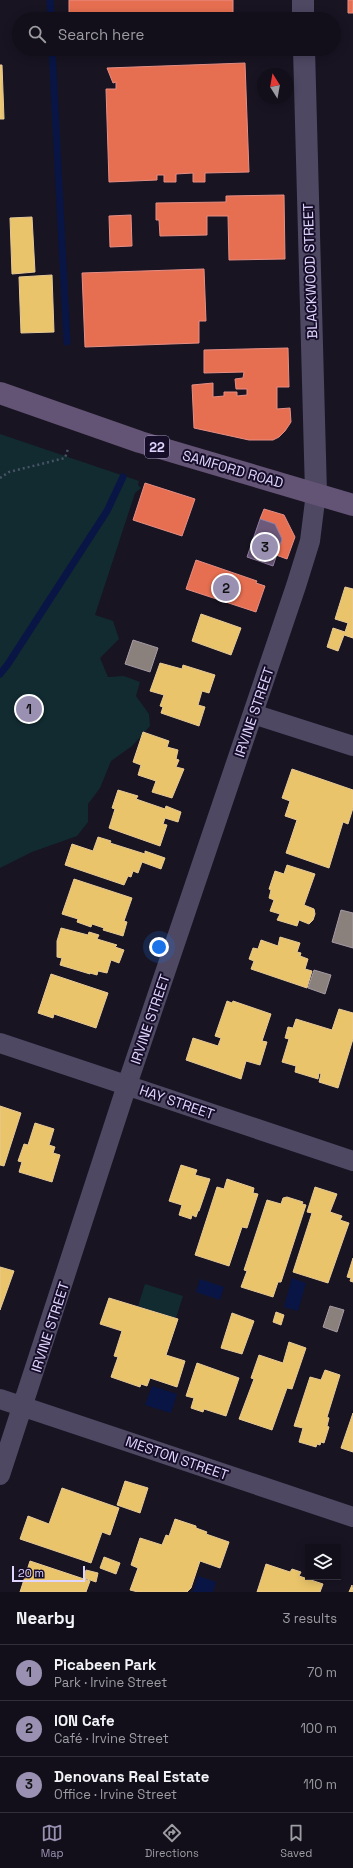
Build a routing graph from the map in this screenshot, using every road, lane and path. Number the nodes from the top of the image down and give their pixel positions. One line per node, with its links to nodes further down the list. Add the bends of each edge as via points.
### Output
1 (303, 0): 2 (street)
2 (304, 12)
3 (304, 56): 7 (street, BLACKWOOD STREET)
4 (0, 394): 7 (main road, SAMFORD ROAD / 22, via 140,442)
5 (68, 449): 6 (path, via 64,458 9,472)
6 (0, 478)
7 (316, 492): 8 (main road, SAMFORD ROAD / 22); 9 (street, IRVINE STREET, via 310,541)
8 (353, 505)
9 (253, 714): 10 (street); 12 (street, IRVINE STREET)
10 (353, 746)
11 (0, 1043): 12 (street, HAY STREET)
12 (127, 1085): 13 (street, HAY STREET); 15 (street, IRVINE STREET)
13 (353, 1161)
14 (0, 1399): 15 (street, MESTON STREET)
15 (24, 1406): 16 (street, IRVINE STREET); 17 (street, MESTON STREET)
16 (0, 1475)
17 (353, 1518)

